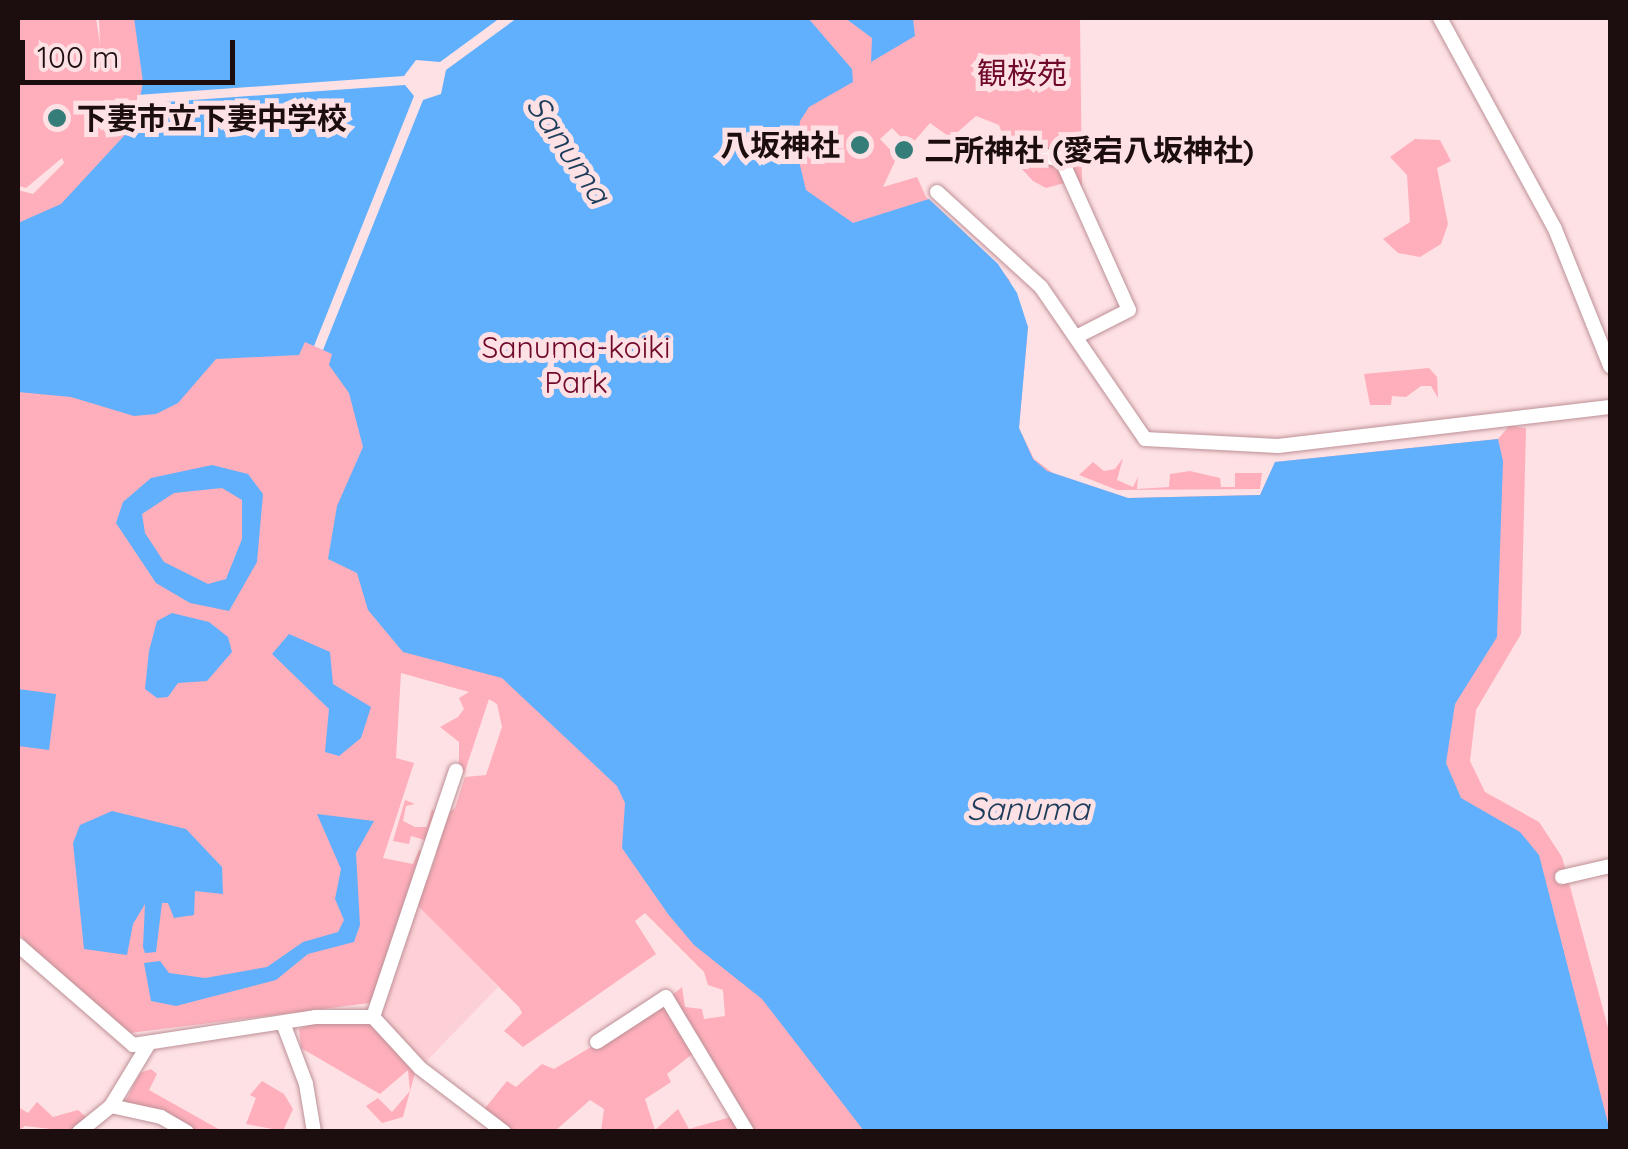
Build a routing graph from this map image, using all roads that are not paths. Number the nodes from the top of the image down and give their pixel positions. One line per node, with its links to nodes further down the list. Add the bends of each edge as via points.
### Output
1 (1440, 18): 5 (street, via 1555,229)
2 (1026, 150): 4 (street, via 1062,161 1129,310)
3 (938, 192): 4 (street, via 1041,287)
4 (1078, 336): 6 (street, via 1138,434 1156,442 1278,446)
5 (1610, 366)
6 (1610, 407)
7 (456, 771): 11 (street)
8 (1610, 866): 9 (street)
9 (1562, 877)
10 (18, 945): 14 (street, via 112,1034)
11 (373, 1017): 12 (street); 19 (street, via 420,1068)
12 (283, 1023): 14 (street); 18 (street, via 306,1084)
13 (597, 1042): 20 (street, via 666,997)
14 (148, 1045): 15 (street)
15 (111, 1106): 16 (street); 17 (street, via 160,1117)
16 (79, 1132)
17 (187, 1132)
18 (314, 1132)
19 (504, 1132)
20 (747, 1132)

